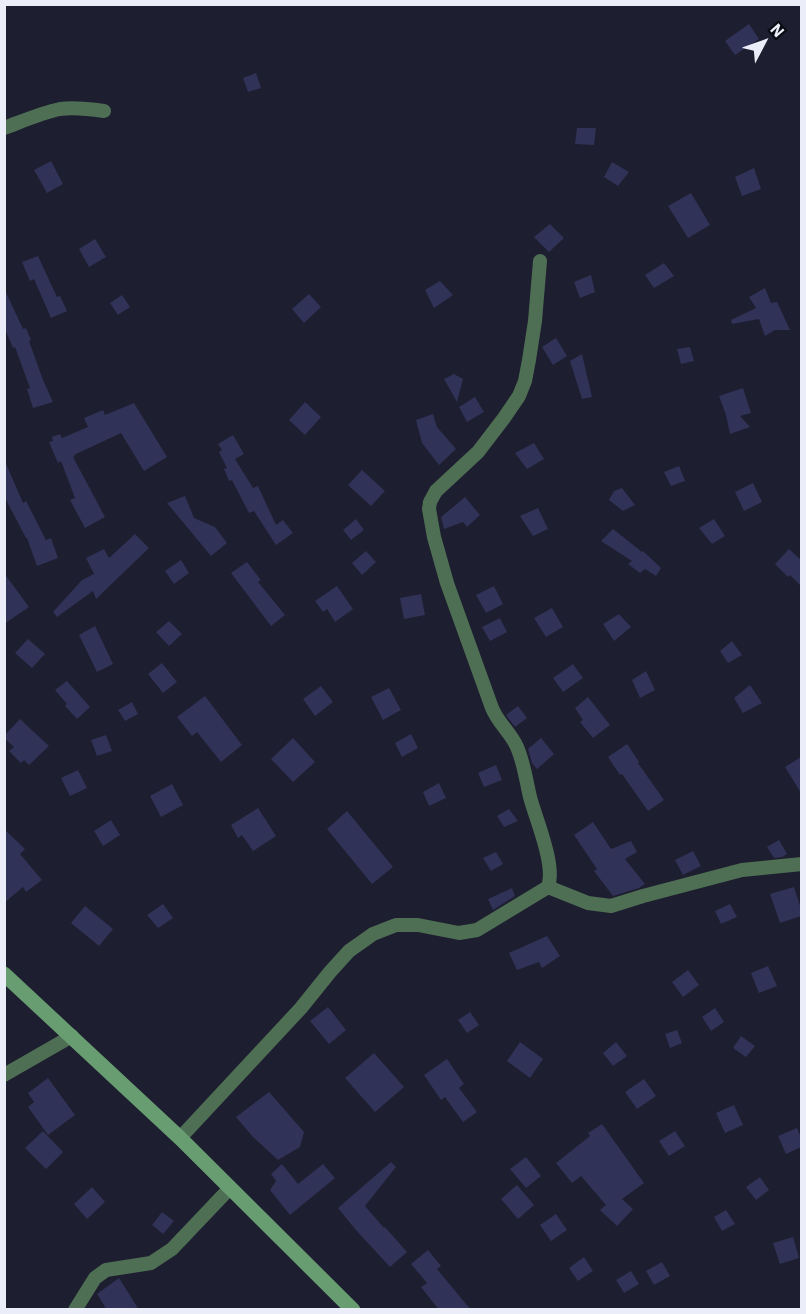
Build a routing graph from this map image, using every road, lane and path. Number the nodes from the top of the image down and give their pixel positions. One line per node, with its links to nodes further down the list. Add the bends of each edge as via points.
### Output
1 (104, 111): 2 (street, via 63,109)
2 (4, 128)
3 (540, 261): 5 (street, via 529,360 519,396 478,452 432,496 429,509 447,583 492,708 519,750 546,850)
4 (801, 864): 5 (street, via 742,870 611,906 588,903)
5 (548, 887): 9 (street, via 477,930 459,933 396,925 373,934 343,958)
6 (4, 974): 7 (main road)
7 (72, 1036): 8 (street); 9 (main road)
8 (4, 1075)
9 (180, 1138): 10 (main road)
10 (230, 1188): 11 (street, via 172,1249 151,1263 106,1270 95,1278); 12 (main road)
11 (75, 1310)
12 (353, 1310)

